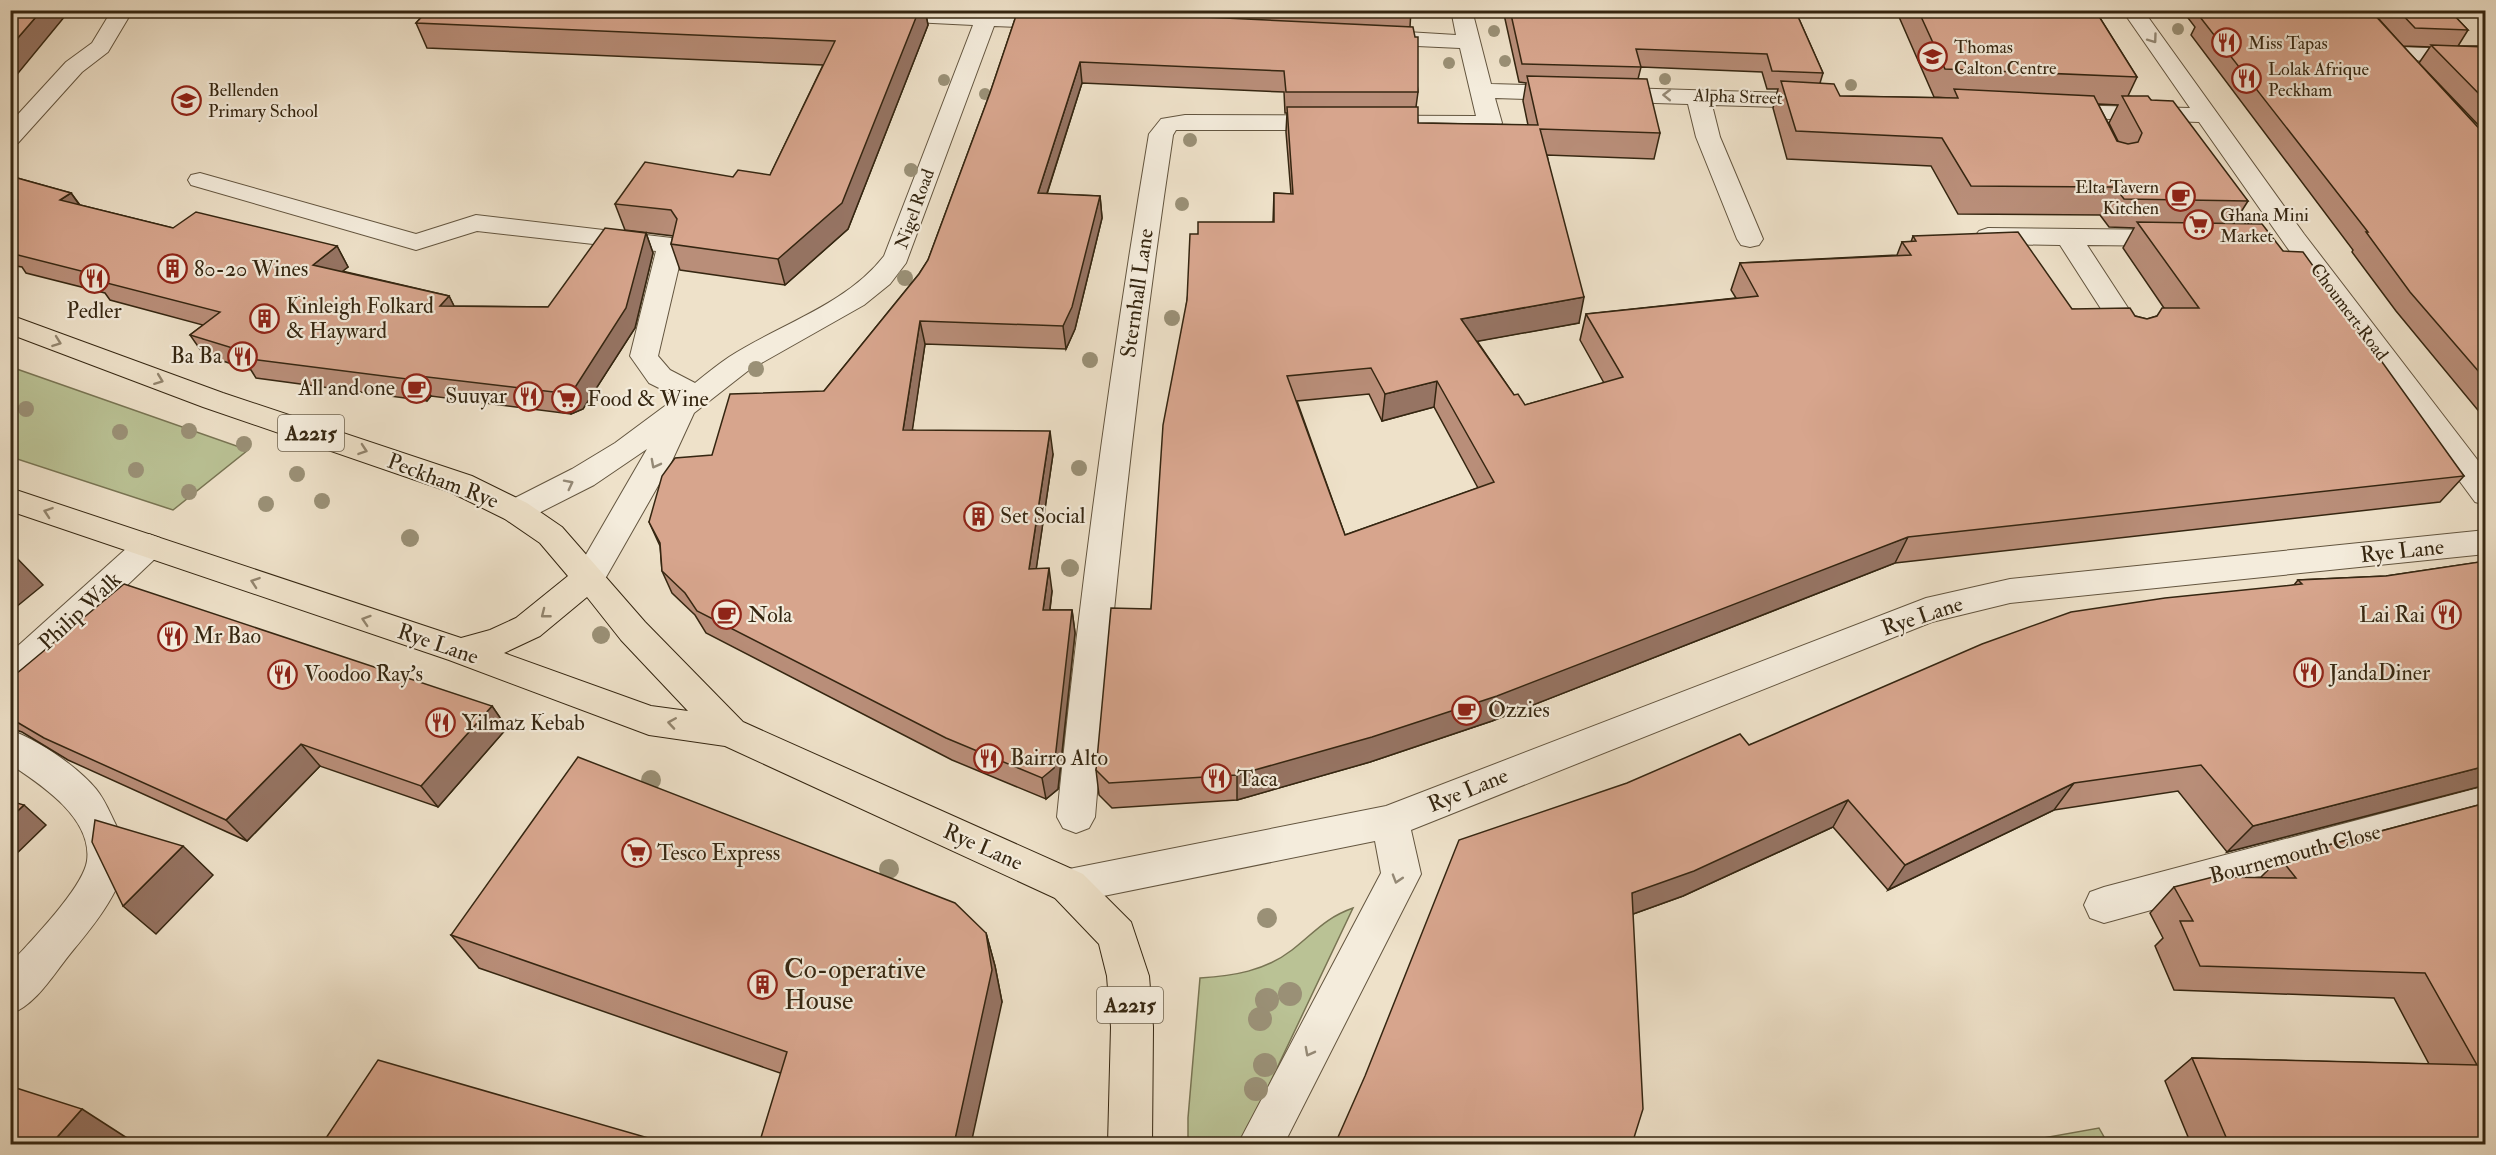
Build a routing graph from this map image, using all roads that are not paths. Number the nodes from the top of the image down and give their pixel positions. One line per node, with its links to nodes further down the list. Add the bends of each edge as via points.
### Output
1 (123, 10): 17 (street, via 100,47 74,67)
2 (792, 10): 5 (street)
3 (1461, 10): 9 (street)
4 (2132, 10): 19 (street, Choumert Road, one-way to 19)
5 (988, 15): 6 (street); 30 (street, Nigel Road, via 897,257 881,278 854,299 739,364)
6 (1082, 24)
7 (1354, 36): 9 (street)
8 (2379, 37): 10 (street)
9 (1471, 42): 13 (street)
10 (2396, 54): 11 (street); 12 (street)
11 (2470, 56)
12 (2418, 78)
13 (1483, 91): 14 (street, Alpha Street, one-way to 13); 42 (street, Sternhall Lane, via 1490,123 1185,122 1169,124 1161,134 1136,290 1092,638)
14 (1698, 96): 15 (street, Alpha Street); 25 (street, via 1708,137)
15 (1843, 102)
16 (10, 108): 17 (street)
17 (35, 108): 20 (street)
18 (2043, 111): 19 (street, via 2095,123)
19 (2208, 116): 27 (street, Choumert Road)
20 (10, 138)
21 (200, 180): 30 (street, via 416,242 476,224 671,246 644,356 650,371 672,384)
22 (1988, 236): 23 (street)
23 (2068, 236): 24 (street); 29 (street)
24 (2200, 238)
25 (1750, 239)
26 (2259, 239): 27 (street)
27 (2295, 240): 31 (street, Choumert Road)
28 (10, 324): 33 (main road, Peckham Rye / A2215, one-way to 33, via 213,400 461,484)
29 (2131, 334)
30 (689, 402): 33 (street, Peckham Rye, one-way to 30, via 626,450); 36 (street, one-way to 36)
31 (2486, 494)
32 (10, 499): 35 (main road, A2215, one-way to 32)
33 (516, 511): 36 (main road, Rye Lane / A2215, via 551,535)
34 (2486, 542): 43 (street, Rye Lane, via 2010,591 1926,610)
35 (149, 546): 37 (main road, Rye Lane / A2215, one-way to 35); 38 (street, Philip Walk)
36 (589, 577): 37 (main road, one-way to 37, via 528,627 499,641); 39 (main road, Rye Lane / A2215, via 633,631)
37 (461, 651): 39 (main road, Rye Lane / A2215, one-way to 37, via 649,720)
38 (10, 675)
39 (730, 732): 44 (main road, Rye Lane / A2215)
40 (10, 745): 46 (street, via 83,800 100,833 106,861 95,892)
41 (2486, 802): 45 (street, Bournemouth Close)
42 (1076, 817)
43 (1390, 822): 44 (street, Rye Lane); 48 (street, one-way to 48, via 1401,874)
44 (1069, 886): 47 (main road, A2215, via 1117,935 1128,976 1132,1027)
45 (2104, 905)
46 (10, 995)
47 (1130, 1144)
48 (1260, 1144)

